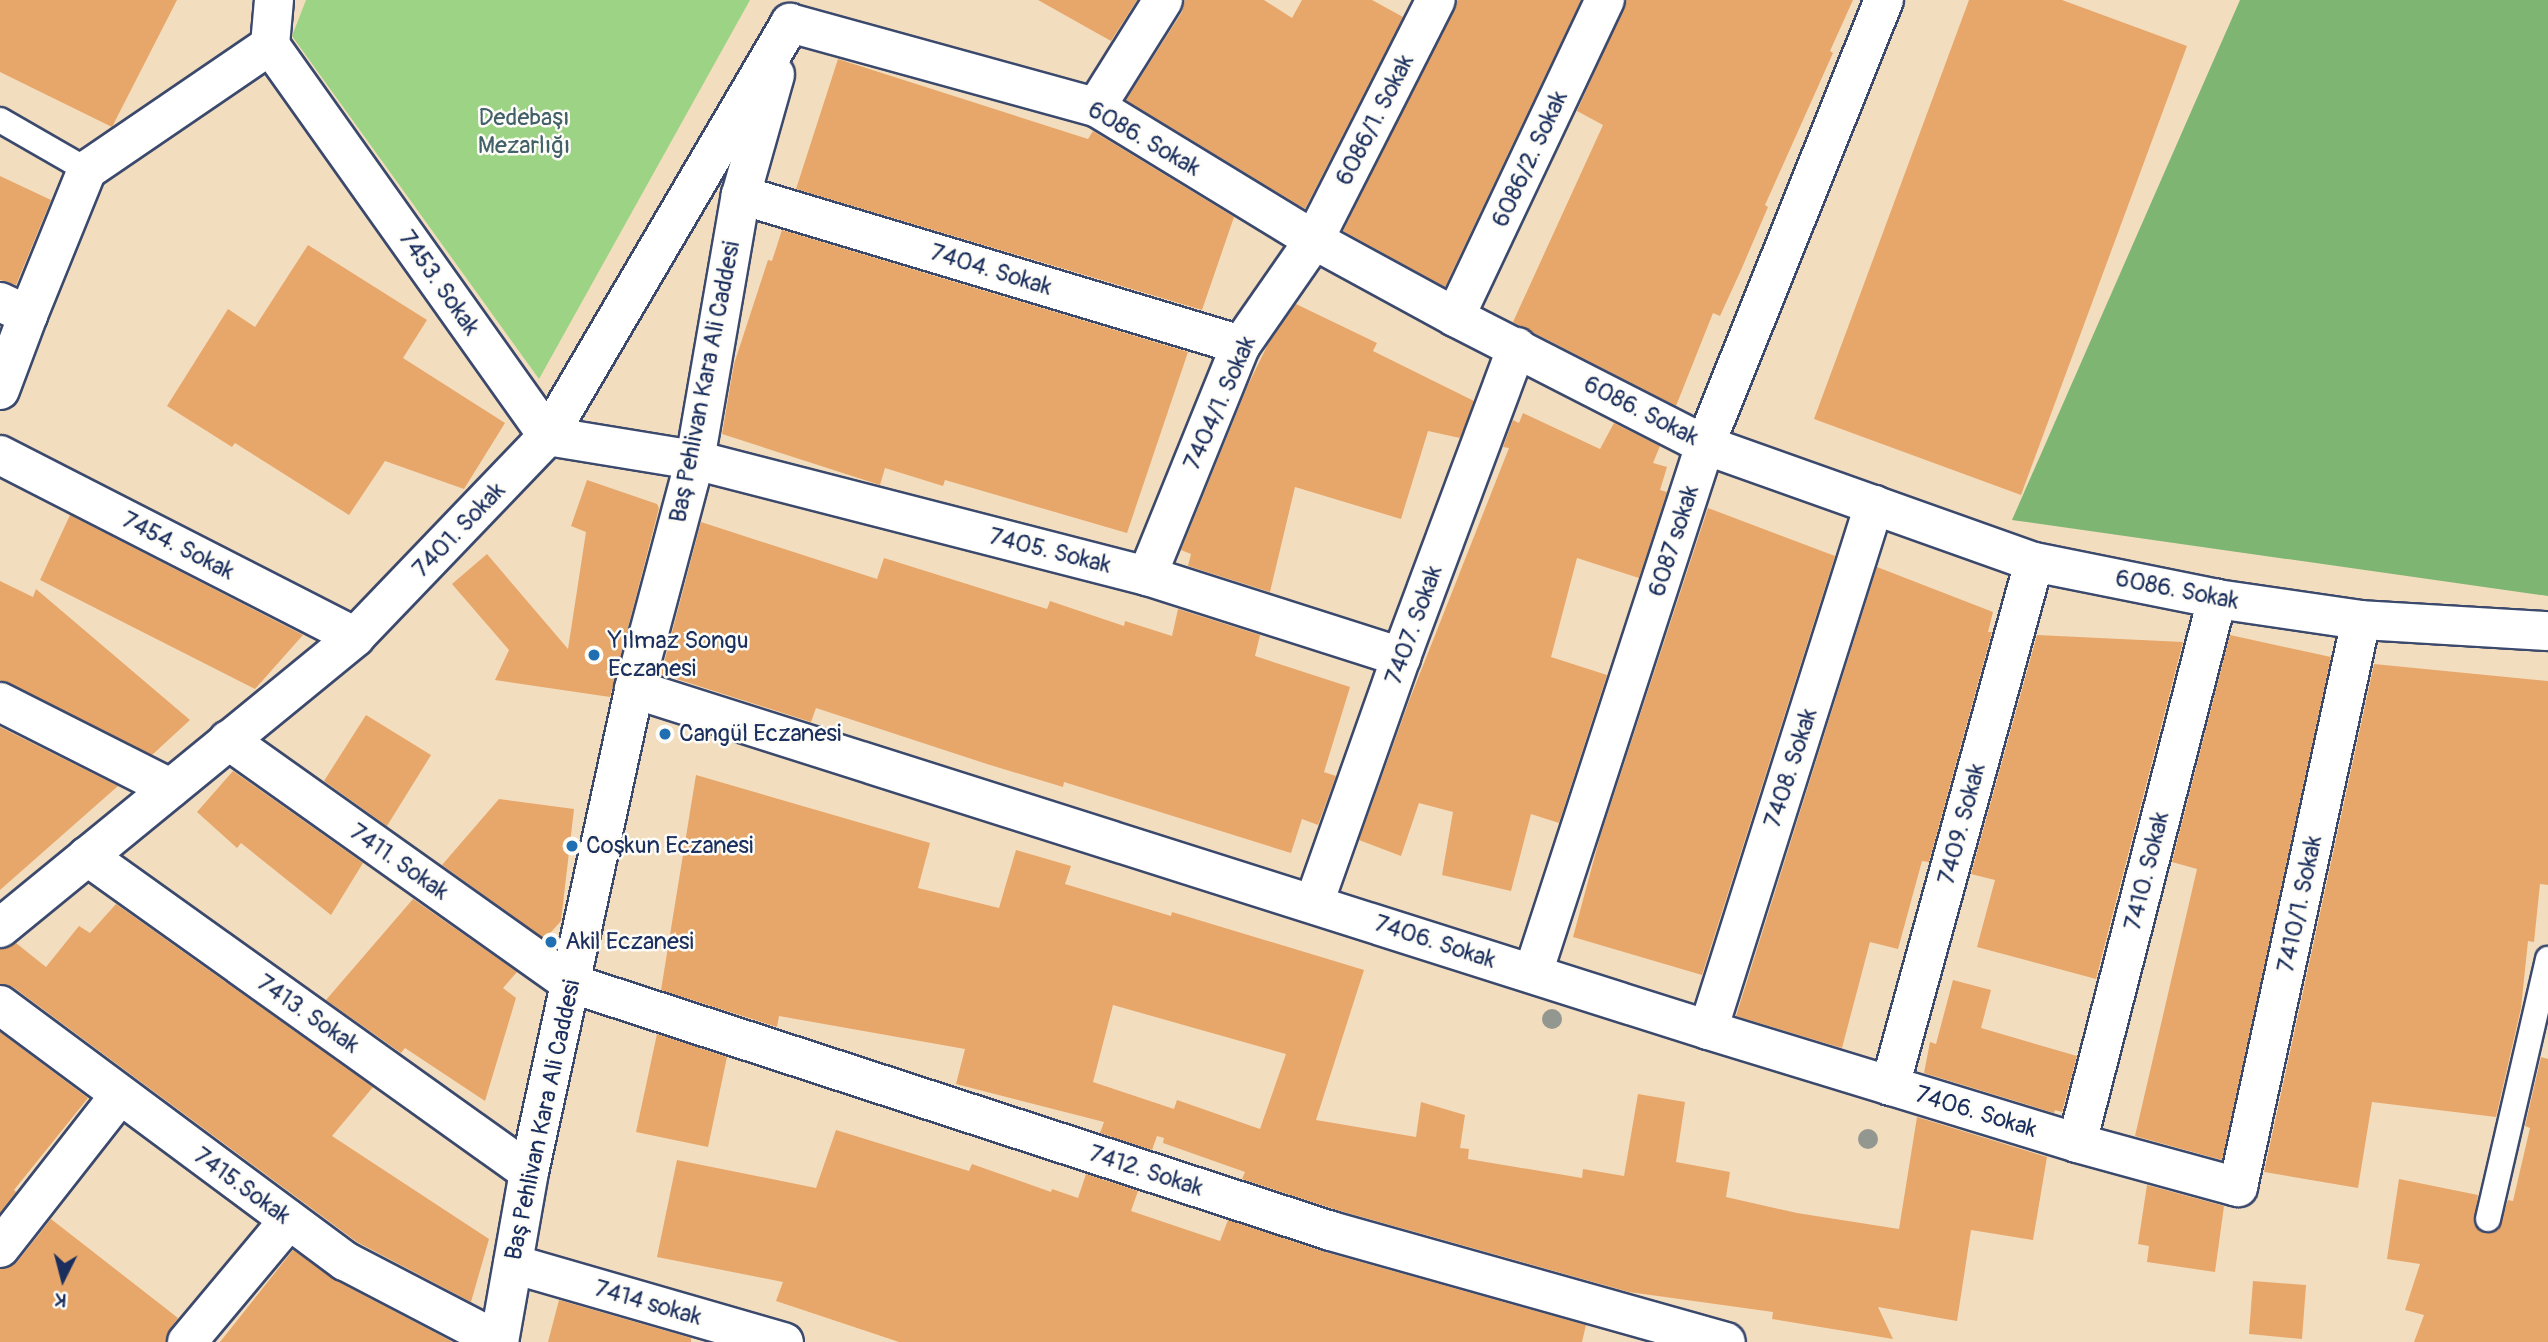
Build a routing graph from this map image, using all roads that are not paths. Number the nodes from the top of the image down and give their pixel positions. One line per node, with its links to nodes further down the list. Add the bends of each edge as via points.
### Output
1 (274, 0): 7 (street)
2 (1163, 0): 8 (street)
3 (1436, 0): 12 (street, 6086/1. Sokak)
4 (1605, 0): 14 (street, 6086/2. Sokak)
5 (1884, 0): 19 (street, 6087 sokak)
6 (795, 11): 8 (street, 6086. Sokak); 11 (street, Baş Pehlivan Kara Ali Caddesi); 18 (street, 7401. Sokak)
7 (270, 45): 10 (street); 18 (street, 7453. Sokak)
8 (1096, 107): 12 (street, 6086. Sokak)
9 (0, 120): 10 (lane)
10 (87, 170): 13 (street)
11 (741, 194): 15 (street, 7404. Sokak); 21 (street, Baş Pehlivan Kara Ali Caddesi)
12 (1314, 240): 14 (street, 6086. Sokak); 15 (street, 7404/1. Sokak)
13 (14, 308): 17 (street)
14 (1455, 317): 16 (street, 6086. Sokak)
15 (1241, 345): 24 (street, 7404/1. Sokak)
16 (1517, 347): 19 (street, 6086. Sokak); 29 (street, 7407. Sokak)
17 (0, 390)
18 (548, 436): 21 (street); 28 (street, 7401. Sokak)
19 (1705, 445): 22 (street, 6086. Sokak); 38 (street, 6087 sokak)
20 (0, 455): 28 (street, 7454. Sokak)
21 (695, 460): 24 (street, 7405. Sokak); 30 (street, Baş Pehlivan Kara Ali Caddesi)
22 (1874, 505): 23 (street, 6086. Sokak); 41 (street, 7408. Sokak)
23 (2034, 562): 25 (street, 6086. Sokak); 42 (street, 7409. Sokak)
24 (1147, 576): 29 (street, 7405. Sokak)
25 (2217, 599): 26 (street, 6086. Sokak); 44 (street, 7410. Sokak)
26 (2361, 620): 27 (street, 6086. Sokak); 46 (street, 7410/1. Sokak)
27 (2548, 631)
28 (355, 637): 32 (street, 7401. Sokak)
29 (1401, 657): 35 (street, 7407. Sokak)
30 (634, 689): 35 (street, 7406. Sokak); 39 (street, Baş Pehlivan Kara Ali Caddesi)
31 (0, 702): 33 (street)
32 (228, 740): 33 (street, 7401. Sokak); 39 (street, 7411. Sokak)
33 (170, 788): 34 (street, 7401. Sokak)
34 (87, 856): 36 (street, 7401. Sokak); 45 (street, 7413. Sokak)
35 (1314, 904): 38 (street, 7406. Sokak)
36 (0, 928)
37 (2548, 959): 47 (lane)
38 (1533, 973): 41 (street, 7406. Sokak)
39 (570, 984): 45 (street, Baş Pehlivan Kara Ali Caddesi); 54 (street, 7412. Sokak, via 1331,1231)
40 (0, 1005): 43 (street, 7415.Sokak)
41 (1708, 1030): 42 (street, 7406. Sokak)
42 (1891, 1086): 44 (street, 7406. Sokak)
43 (120, 1095): 48 (street, 7415.Sokak); 49 (street)
44 (2077, 1143): 46 (street, 7406. Sokak)
45 (529, 1172): 50 (street, Baş Pehlivan Kara Ali Caddesi)
46 (2238, 1187)
47 (2488, 1219)
48 (289, 1220): 51 (street); 52 (street, 7415.Sokak, via 345,1261)
49 (0, 1248)
50 (513, 1264): 52 (street, Baş Pehlivan Kara Ali Caddesi); 53 (street, 7414 sokak)
51 (187, 1342)
52 (499, 1342)
53 (784, 1342)
54 (1726, 1342)

